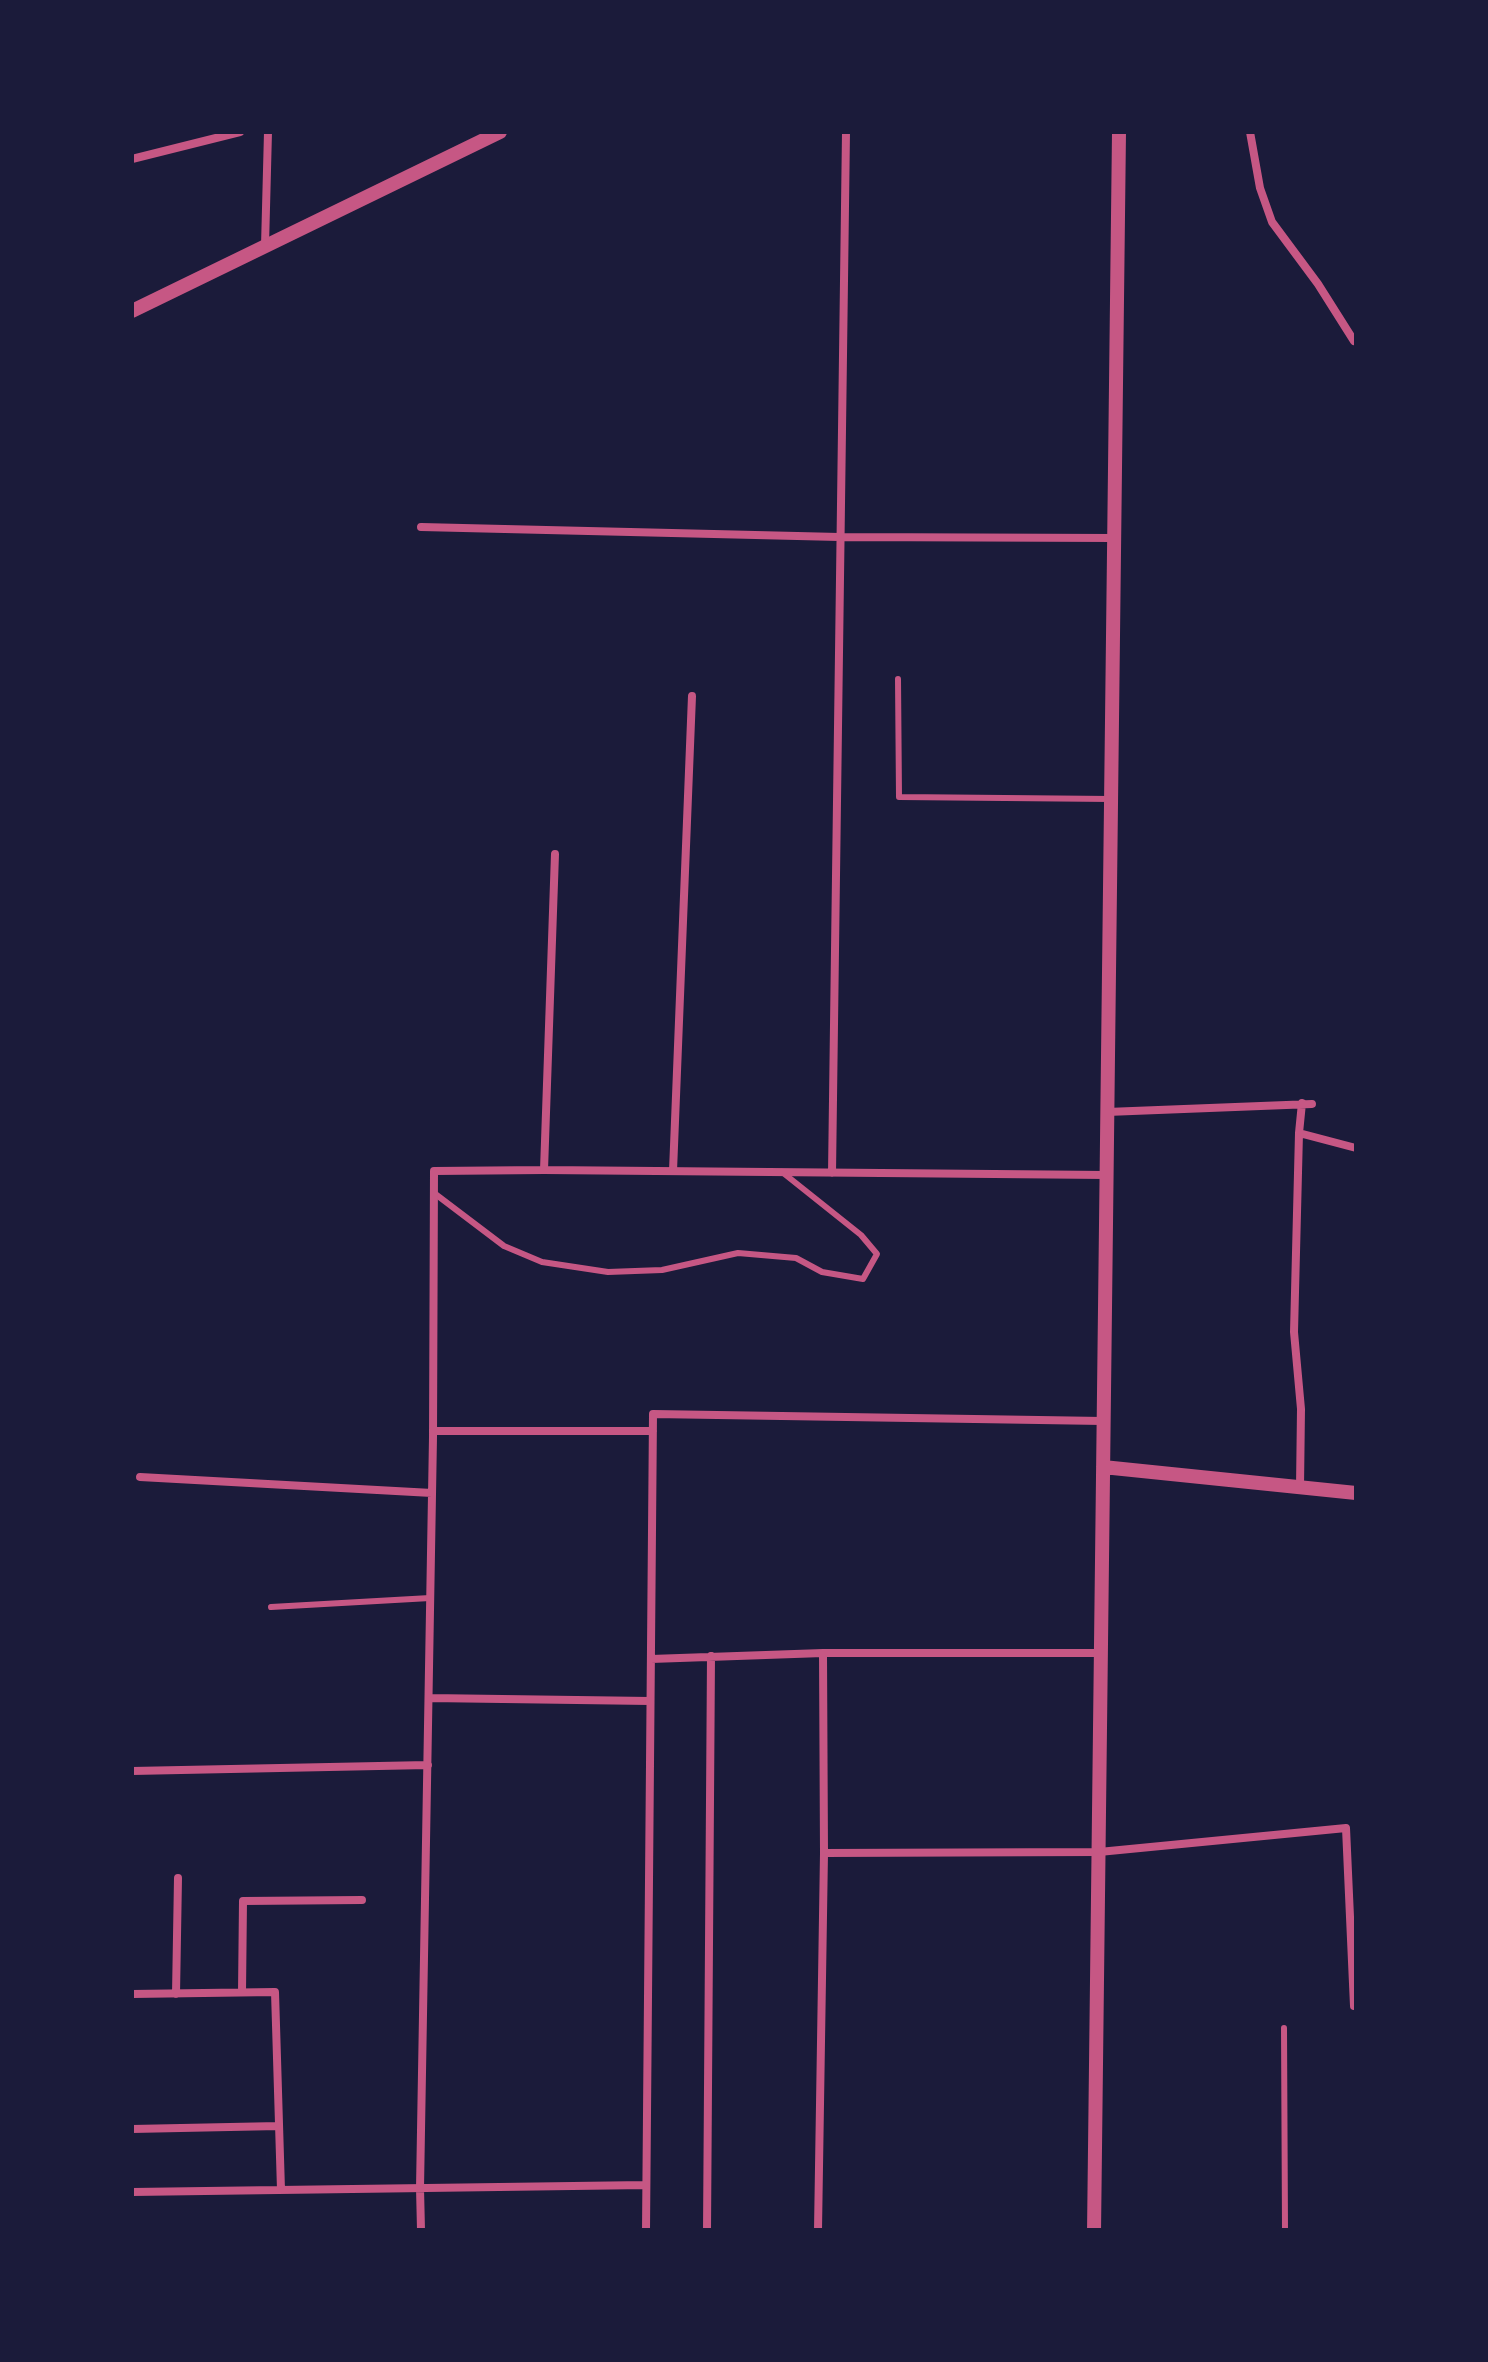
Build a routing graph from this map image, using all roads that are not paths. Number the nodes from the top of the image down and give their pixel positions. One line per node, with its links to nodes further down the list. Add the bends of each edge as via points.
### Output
1 (240, 132): 7 (street)
2 (268, 132): 8 (street)
3 (500, 132): 8 (street)
4 (846, 132): 12 (street)
5 (1119, 132): 13 (street)
6 (1250, 132): 10 (street, via 1272,222)
7 (132, 159)
8 (265, 246): 9 (street)
9 (132, 311)
10 (1354, 341)
11 (421, 527): 12 (street)
12 (839, 537): 13 (street); 24 (street)
13 (1114, 538): 16 (street)
14 (898, 679): 16 (lane, via 899,797)
15 (692, 696): 22 (street)
16 (1111, 799): 18 (street)
17 (555, 854): 21 (street)
18 (1107, 1112): 19 (street, via 1307,1104); 25 (street)
19 (1299, 1133): 20 (street); 32 (street, via 1294,1332 1301,1409)
20 (1356, 1148)
21 (544, 1170): 22 (street); 26 (street, via 434,1171)
22 (673, 1171): 23 (street)
23 (782, 1172): 24 (street); 26 (lane, via 877,1254 863,1279 822,1272 796,1258 738,1253 662,1270 622,1272 542,1262 504,1246)
24 (832, 1173): 25 (street)
25 (1106, 1175): 27 (street)
26 (434, 1193): 28 (street)
27 (1103, 1421): 29 (street, via 653,1414); 30 (street)
28 (433, 1431): 29 (street); 33 (street)
29 (653, 1431): 40 (street)
30 (1103, 1467): 32 (street); 38 (street)
31 (140, 1477): 33 (street)
32 (1300, 1487): 34 (street)
33 (432, 1493): 35 (street)
34 (1356, 1493)
35 (430, 1598): 36 (lane); 41 (street)
36 (271, 1607)
37 (823, 1653): 38 (street); 39 (street); 46 (street)
38 (1101, 1653): 45 (street)
39 (711, 1656): 40 (street); 62 (street)
40 (651, 1659): 42 (street)
41 (429, 1698): 42 (street); 43 (street)
42 (650, 1701): 56 (street)
43 (428, 1765): 44 (street); 57 (street)
44 (132, 1771)
45 (1099, 1852): 46 (street); 52 (street, via 1346,1828); 64 (street)
46 (824, 1853): 63 (street)
47 (178, 1878): 51 (street)
48 (362, 1900): 49 (street, via 243,1901)
49 (242, 1992): 51 (street); 54 (street, via 275,1992)
50 (132, 1994): 51 (street)
51 (176, 1994)
52 (1354, 2006)
53 (1284, 2028): 65 (lane)
54 (279, 2126): 55 (street); 58 (street)
55 (132, 2129)
56 (646, 2185): 57 (street); 61 (street)
57 (420, 2188): 58 (street); 60 (street)
58 (281, 2190): 59 (street)
59 (132, 2192)
60 (421, 2230)
61 (646, 2230)
62 (707, 2230)
63 (818, 2230)
64 (1094, 2230)
65 (1285, 2230)

